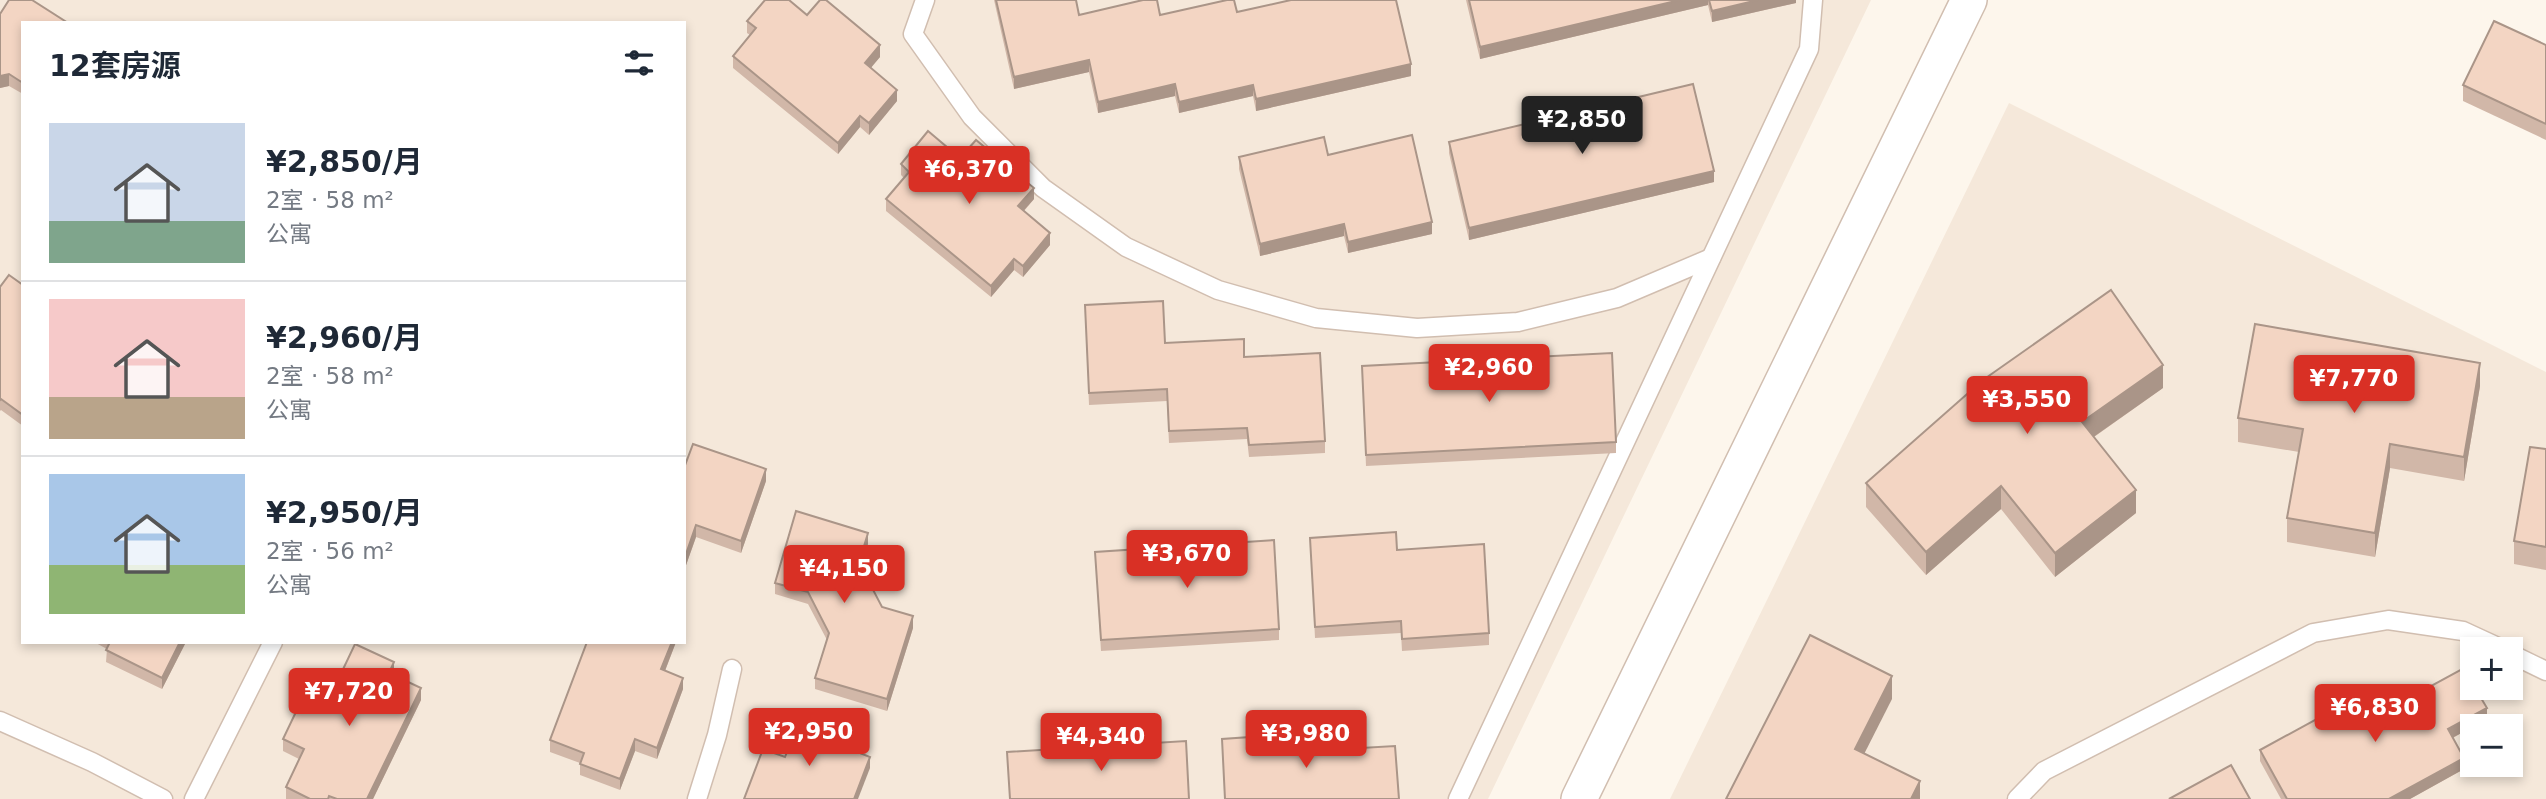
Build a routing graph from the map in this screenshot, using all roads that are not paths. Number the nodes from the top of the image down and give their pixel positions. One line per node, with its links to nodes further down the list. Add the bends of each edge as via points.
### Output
1 (925, 0): 4 (lane, via 913,34 972,117 1043,188 1126,247 1218,290 1316,318 1417,328 1506,323 1617,298)
2 (1813, 0): 4 (lane, via 1809,49)
3 (1969, 0): 15 (street)
4 (1711, 258): 14 (lane)
5 (2476, 637): 16 (lane, via 2388,620 2313,633 2044,771)
6 (272, 644): 12 (lane)
7 (2523, 660): 9 (lane)
8 (732, 669): 13 (lane)
9 (2546, 671)
10 (0, 721): 11 (lane)
11 (163, 799)
12 (194, 799)
13 (697, 799)
14 (1458, 799)
15 (1579, 799)
16 (2017, 799)

